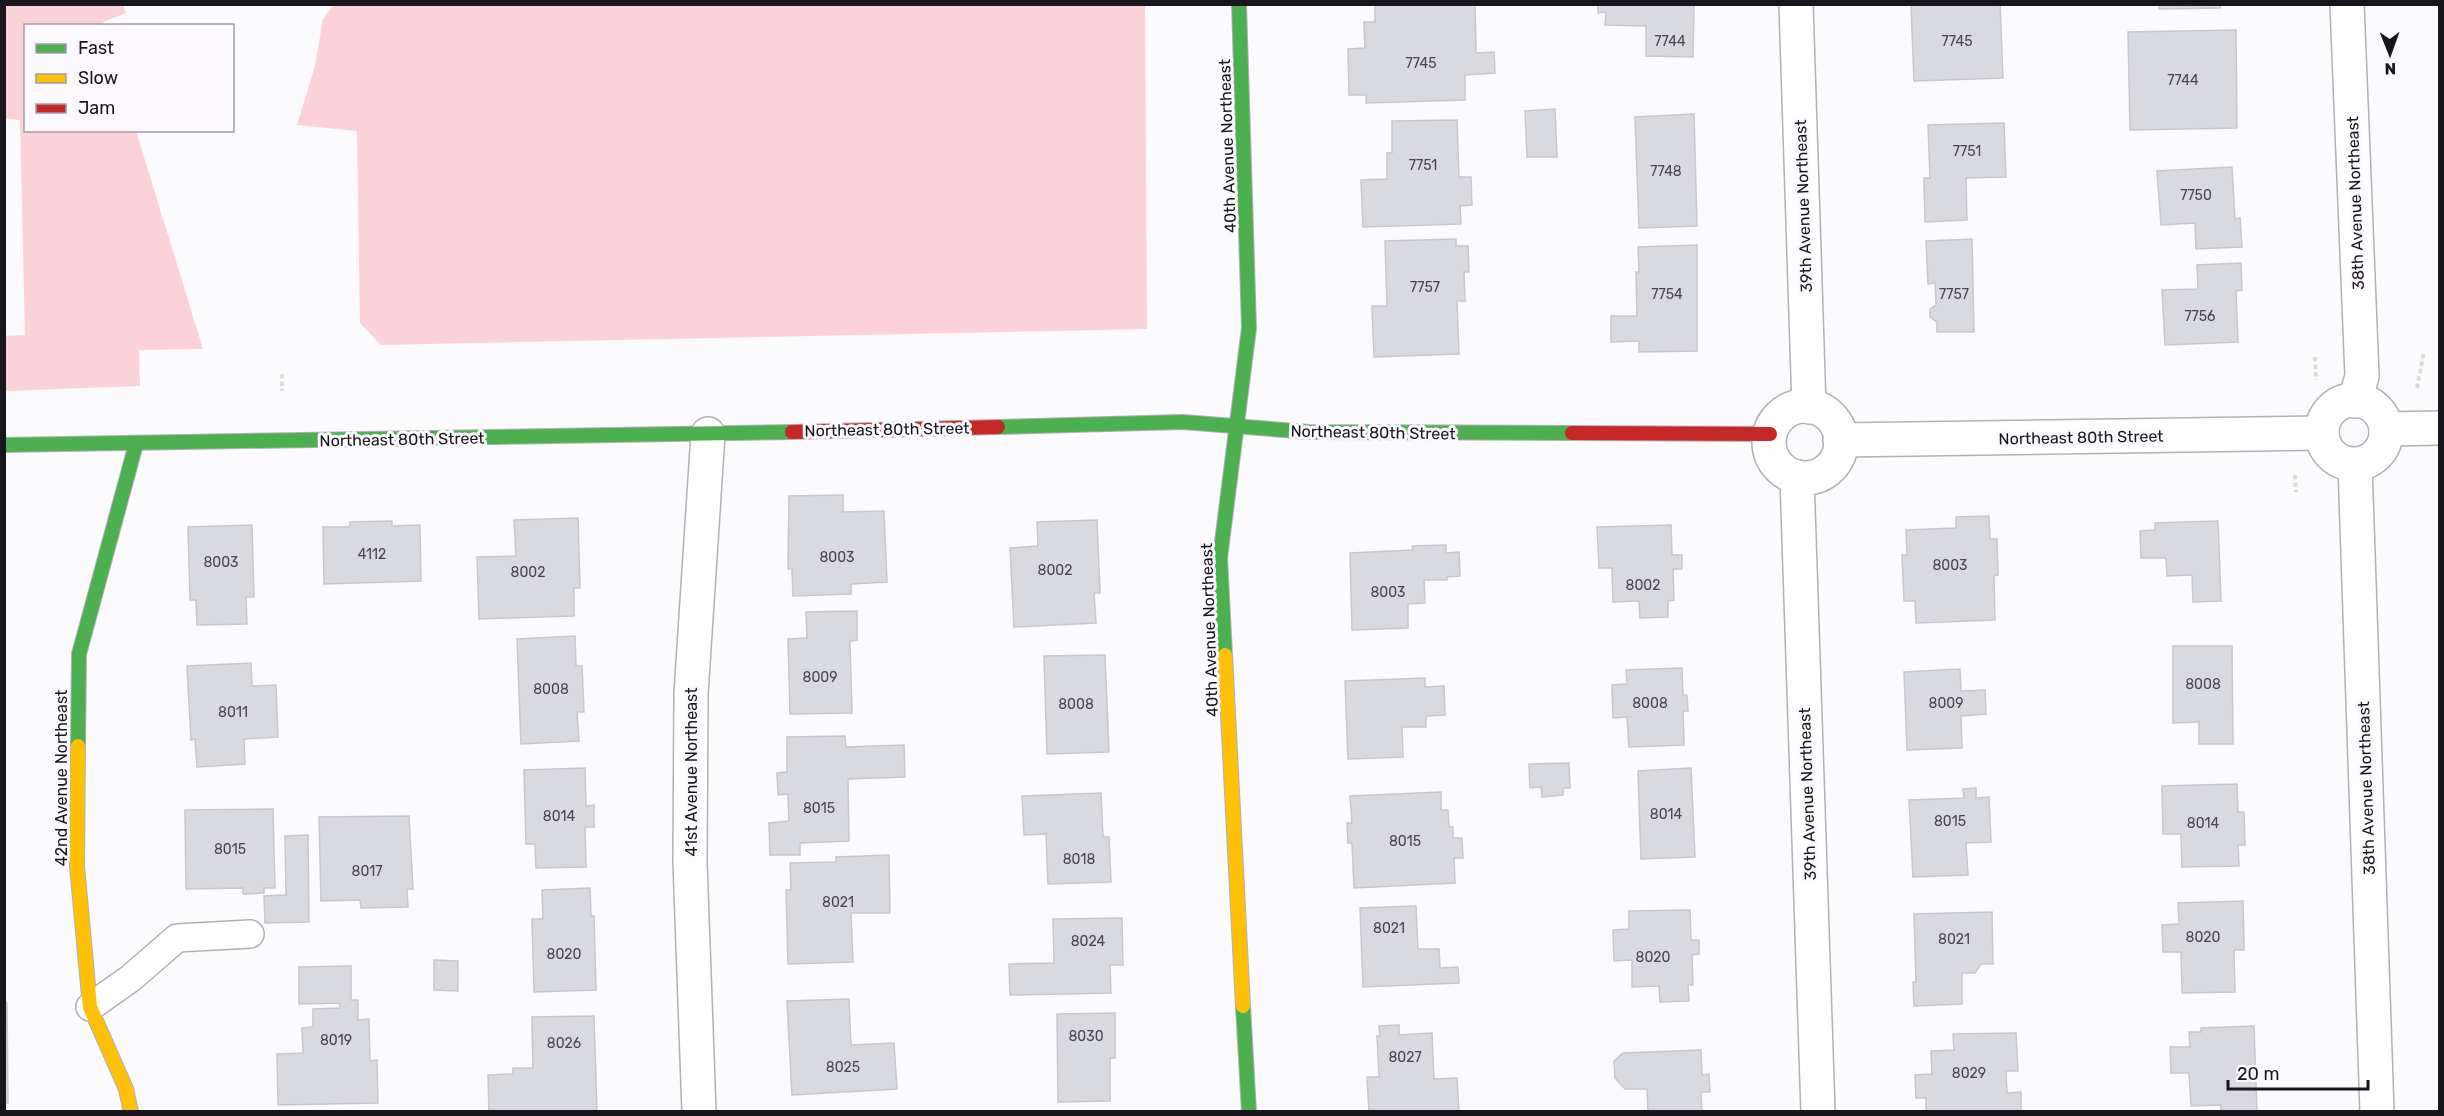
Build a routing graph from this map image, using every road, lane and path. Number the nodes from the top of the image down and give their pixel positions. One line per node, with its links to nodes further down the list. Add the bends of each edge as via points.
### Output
1 (1239, 4): 12 (street, 40th Avenue Northeast, via 1249,328)
2 (1796, 4): 11 (street, 39th Avenue Northeast)
3 (2347, 4): 10 (street, 38th Avenue Northeast, via 2362,376)
4 (2424, 352): 9 (path)
5 (2315, 357): 8 (path)
6 (282, 374): 7 (path)
7 (282, 391)
8 (2317, 392)
9 (2415, 398)
10 (2355, 401): 14 (street, via 2379,412); 15 (street, via 2330,410)
11 (1809, 407): 17 (street, via 1786,411); 18 (street, via 1829,415)
12 (1235, 426): 16 (street, Northeast 80th Street, via 1172,422); 17 (street, Northeast 80th Street, via 1309,432); 29 (street, 40th Avenue Northeast, via 1220,558)
13 (2439, 428): 14 (street)
14 (2386, 429): 21 (street, via 2378,453)
15 (2322, 433): 18 (street, Northeast 80th Street); 21 (street, via 2332,456)
16 (708, 434): 19 (street, Northeast 80th Street); 28 (street, 41st Avenue Northeast, via 691,694 690,862)
17 (1770, 434): 23 (street, via 1770,453 1776,464)
18 (1840, 440): 23 (street, via 1838,456 1831,466 1809,478)
19 (136, 444): 20 (street, Northeast 80th Street); 26 (street, 42nd Avenue Northeast, via 79,654 76,866)
20 (4, 445)
21 (2355, 465): 31 (street, 38th Avenue Northeast)
22 (2295, 471): 24 (path)
23 (1797, 477): 30 (street, 39th Avenue Northeast)
24 (2296, 492)
25 (250, 934): 26 (lane, via 177,938 131,978)
26 (90, 1006): 27 (street, 42nd Avenue Northeast, via 126,1089)
27 (131, 1112)
28 (699, 1112)
29 (1249, 1112)
30 (1818, 1112)
31 (2377, 1112)

